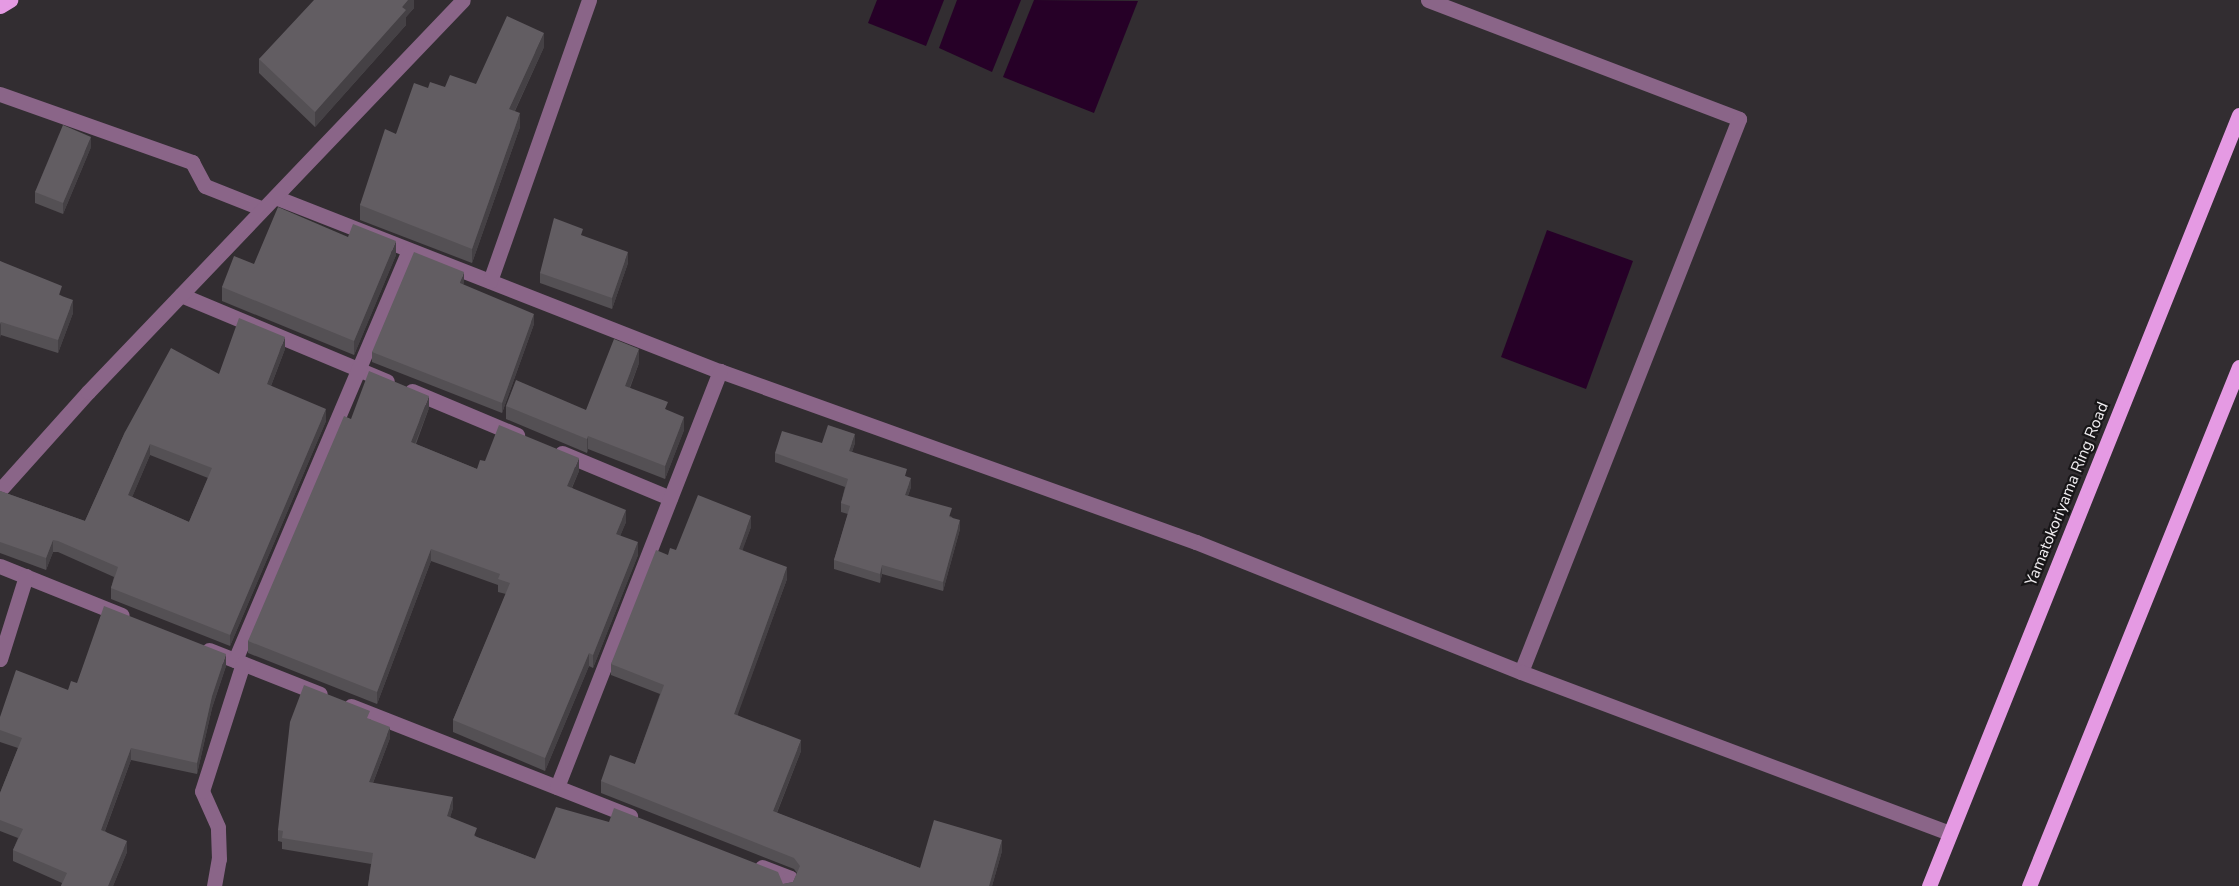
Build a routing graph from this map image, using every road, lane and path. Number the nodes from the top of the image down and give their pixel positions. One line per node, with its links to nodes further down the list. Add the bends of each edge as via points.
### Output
1 (10, 0): 5 (main road)
2 (464, 0): 8 (street)
3 (589, 0): 11 (street)
4 (1428, 0): 24 (street, via 1739,118)
5 (0, 6)
6 (0, 94): 9 (street, via 192,162 205,186)
7 (2239, 115): 27 (main road, Yamatokoriyama Ring Road)
8 (275, 197): 9 (street); 10 (street)
9 (263, 209): 12 (street)
10 (409, 250): 11 (street); 14 (street)
11 (490, 282): 15 (street)
12 (181, 295): 14 (street); 16 (street)
13 (2239, 367): 32 (main road)
14 (361, 370): 17 (street); 23 (street)
15 (720, 371): 17 (street); 24 (street, via 1196,542)
16 (0, 490)
17 (670, 498): 25 (street)
18 (0, 566): 19 (street)
19 (26, 576): 20 (street); 22 (street)
20 (136, 620)
21 (191, 643): 23 (street)
22 (0, 659)
23 (239, 662): 25 (street); 29 (street, via 202,791 218,827 219,859)
24 (1521, 672): 27 (street)
25 (557, 787): 26 (street)
26 (646, 822)
27 (1950, 833): 31 (main road, Yamatokoriyama Ring Road)
28 (746, 861): 30 (street, via 790,878)
29 (214, 886)
30 (787, 886)
31 (1929, 886)
32 (2030, 886)

